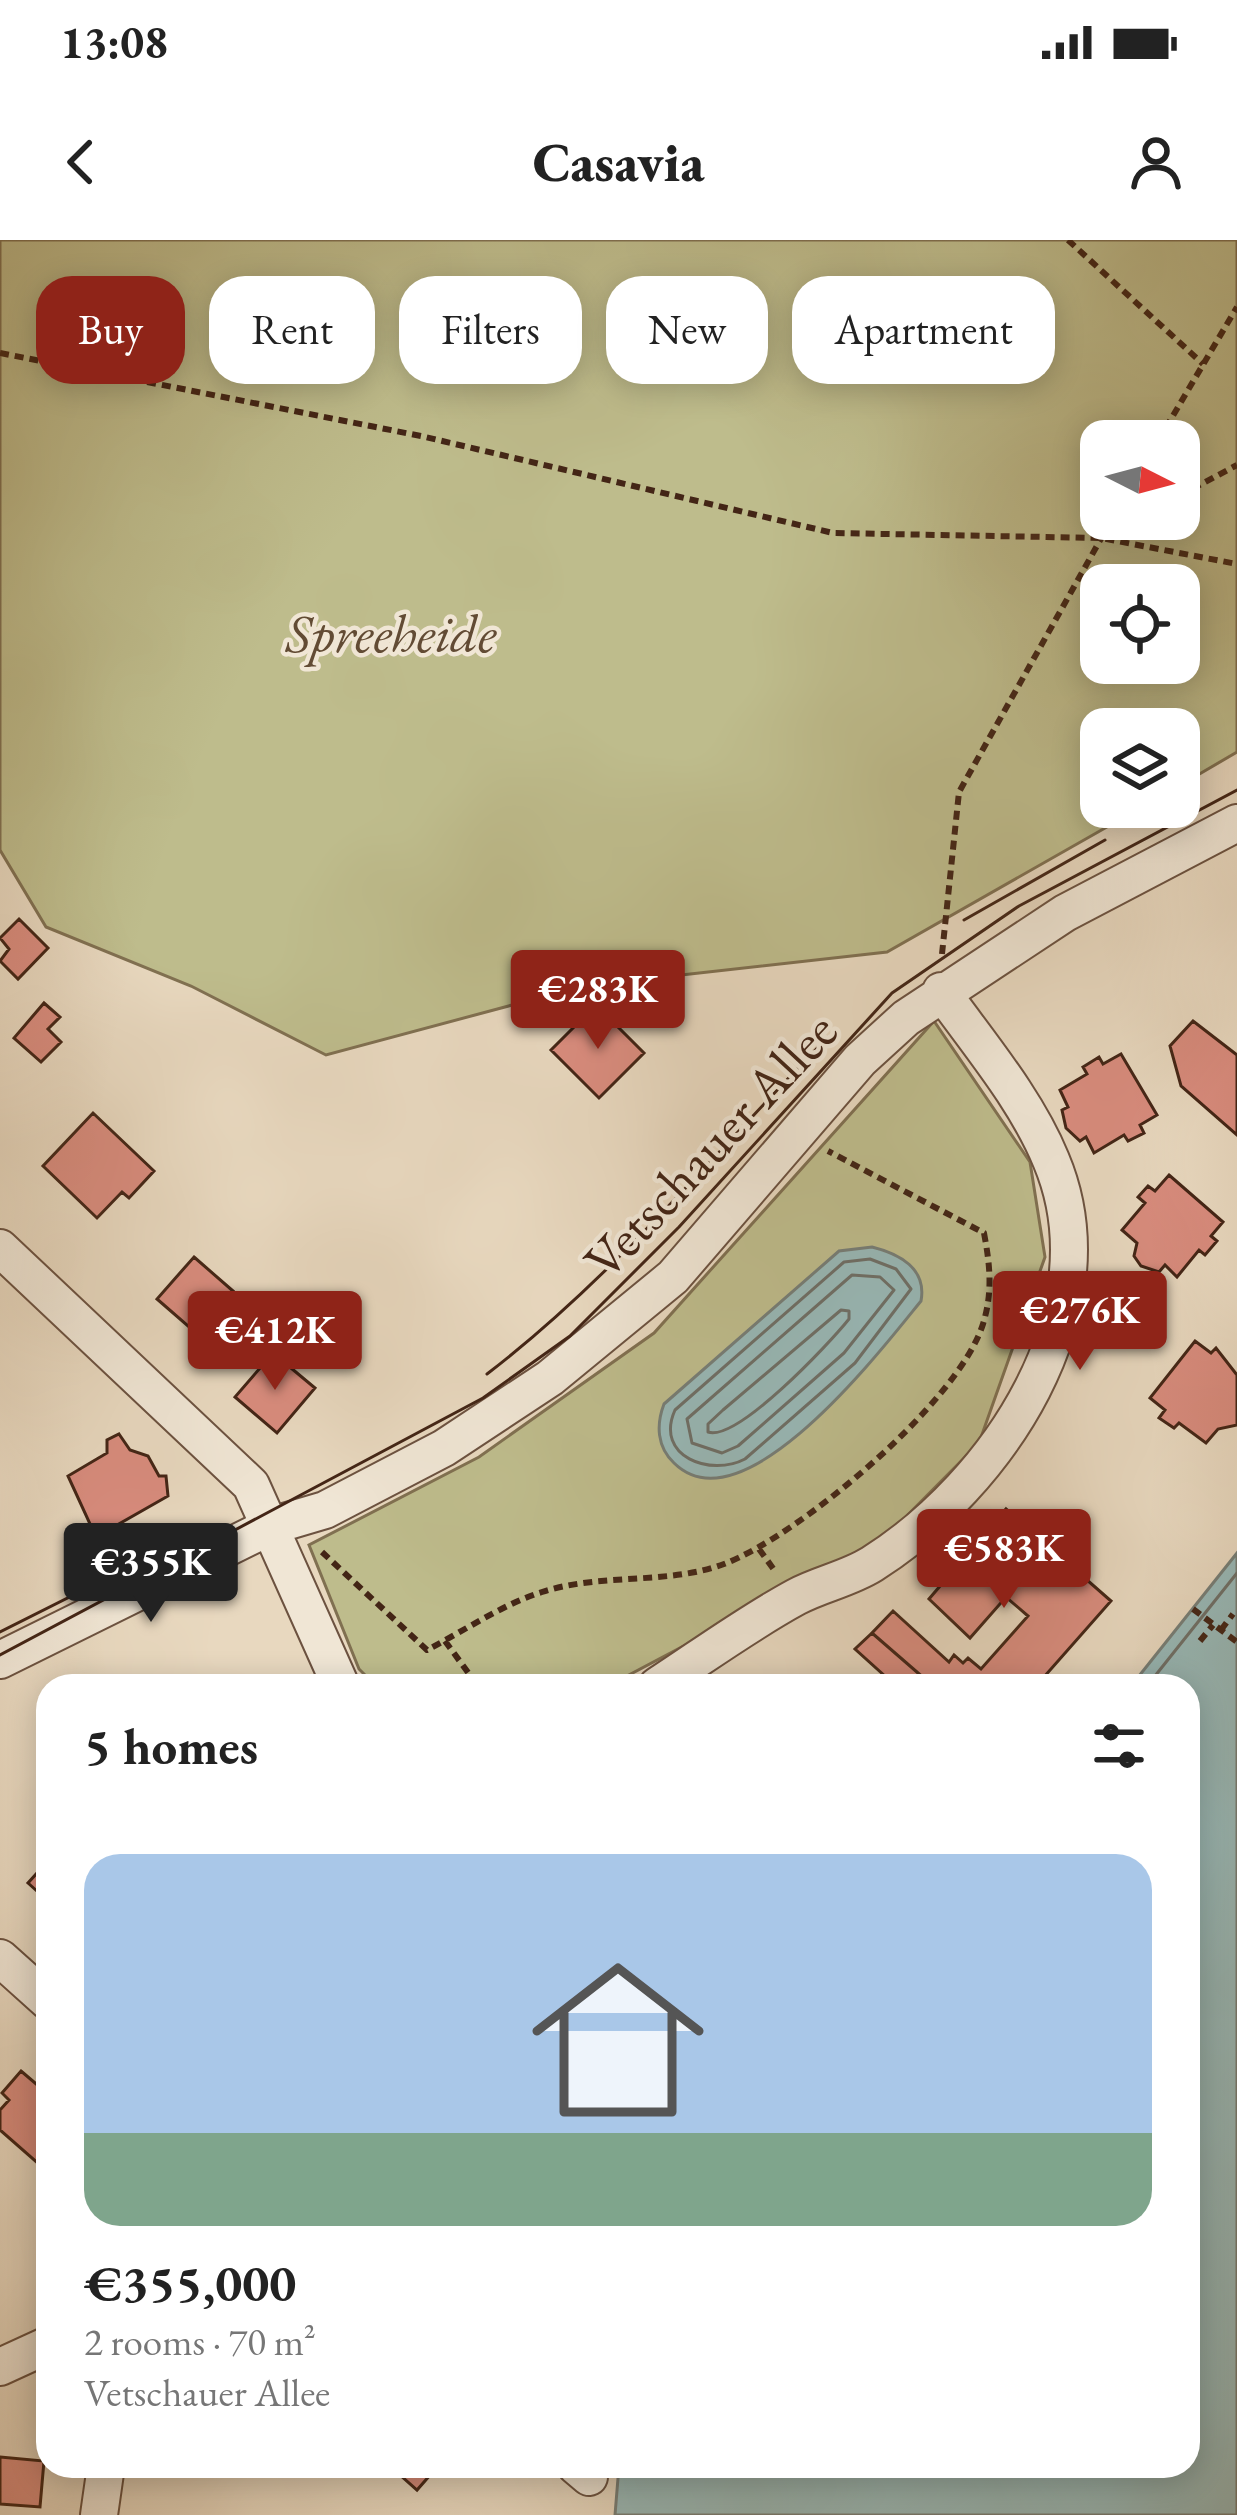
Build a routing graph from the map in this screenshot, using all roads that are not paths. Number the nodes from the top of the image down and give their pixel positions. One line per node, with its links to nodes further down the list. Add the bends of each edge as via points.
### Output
1 (1237, 823): 2 (street, Vetschauer Allee, via 1065,913)
2 (953, 983): 4 (street, Vetschauer Allee, via 860,1060 674,1277 550,1378 326,1510); 7 (street, via 1051,1159 1064,1201 1068,1263 1046,1361 1027,1403 992,1448 891,1549)
3 (0, 1248): 4 (street, via 250,1485)
4 (271, 1526): 5 (street, Vetschauer Allee); 6 (street)
5 (0, 1660)
6 (336, 1674)
7 (676, 1674)
8 (0, 1958): 9 (street)
9 (36, 1990)
10 (36, 2350): 11 (street)
11 (0, 2367)
12 (104, 2478): 13 (street)
13 (99, 2515)

